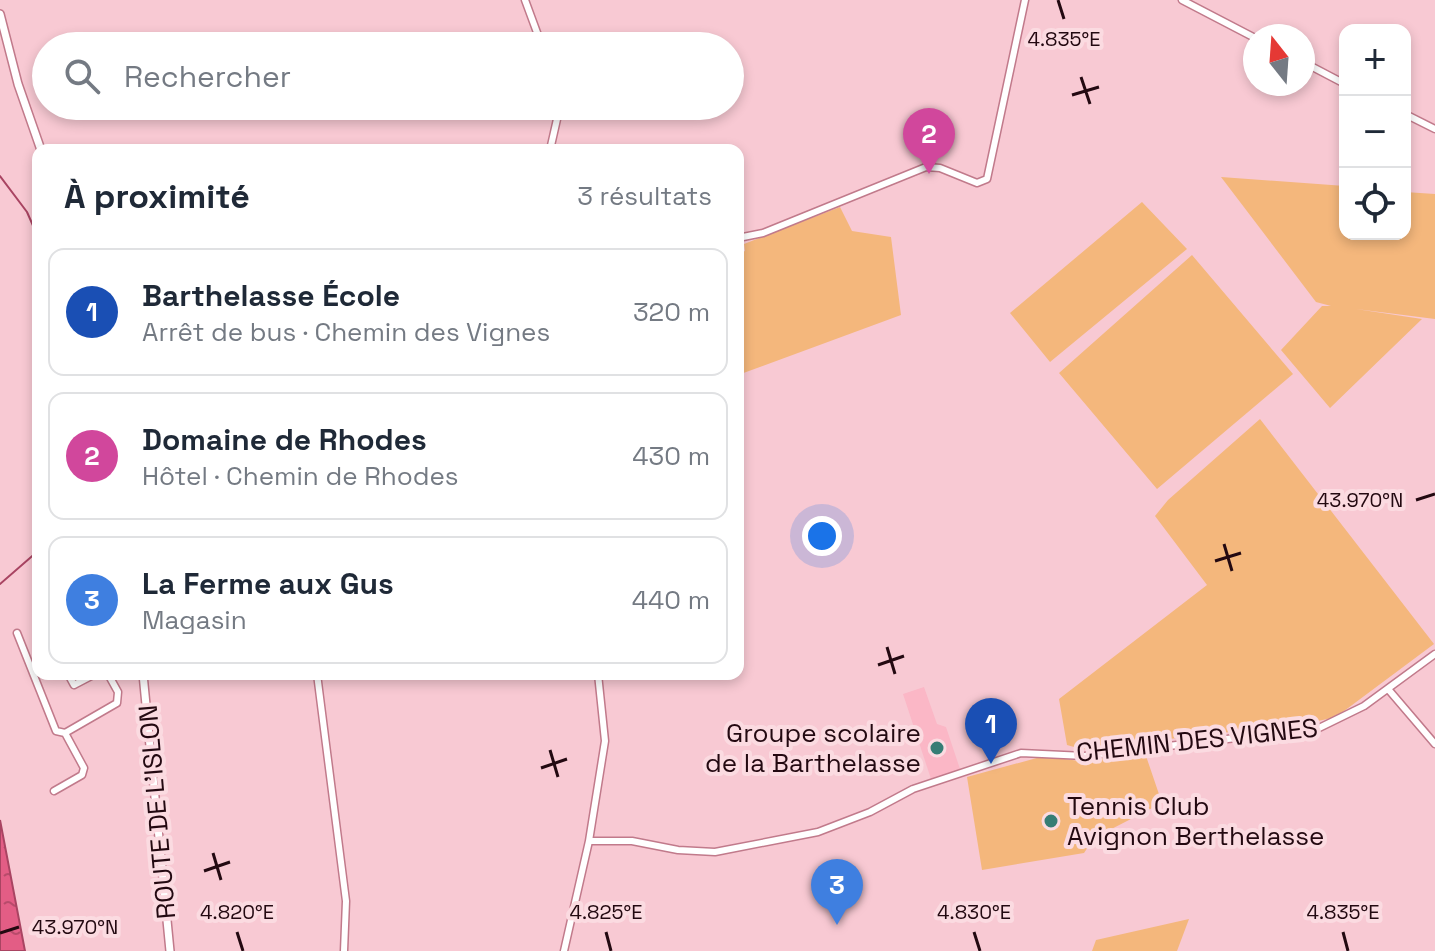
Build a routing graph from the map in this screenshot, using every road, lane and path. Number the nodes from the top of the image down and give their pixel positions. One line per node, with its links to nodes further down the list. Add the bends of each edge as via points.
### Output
1 (525, 0): 5 (street)
2 (1025, 0): 14 (street, via 987,179 977,183 926,167)
3 (1182, 0): 6 (street)
4 (0, 14): 12 (street)
5 (537, 32)
6 (1243, 32)
7 (1315, 68): 8 (street)
8 (1339, 81)
9 (1411, 117): 11 (street)
10 (557, 120): 13 (street)
11 (1435, 129)
12 (39, 144)
13 (551, 144)
14 (744, 237)
15 (17, 633): 17 (street)
16 (1435, 654): 23 (street, CHEMIN DES VIGNES)
17 (32, 673)
18 (35, 680): 24 (street, via 56,731)
19 (111, 680): 24 (street, via 117,703)
20 (144, 680): 28 (street, ROUTE DE L'ISLON)
21 (318, 680): 29 (street, via 346,901)
22 (599, 680): 27 (street, via 605,726)
23 (1388, 689): 25 (street); 27 (street, CHEMIN DES VIGNES, via 1345,718 1319,728 1085,756 1021,753 913,789 854,820 806,835 715,852)
24 (65, 733): 26 (street, via 84,771)
25 (1435, 744)
26 (54, 791)
27 (589, 841): 30 (street)
28 (170, 951)
29 (344, 951)
30 (564, 951)

